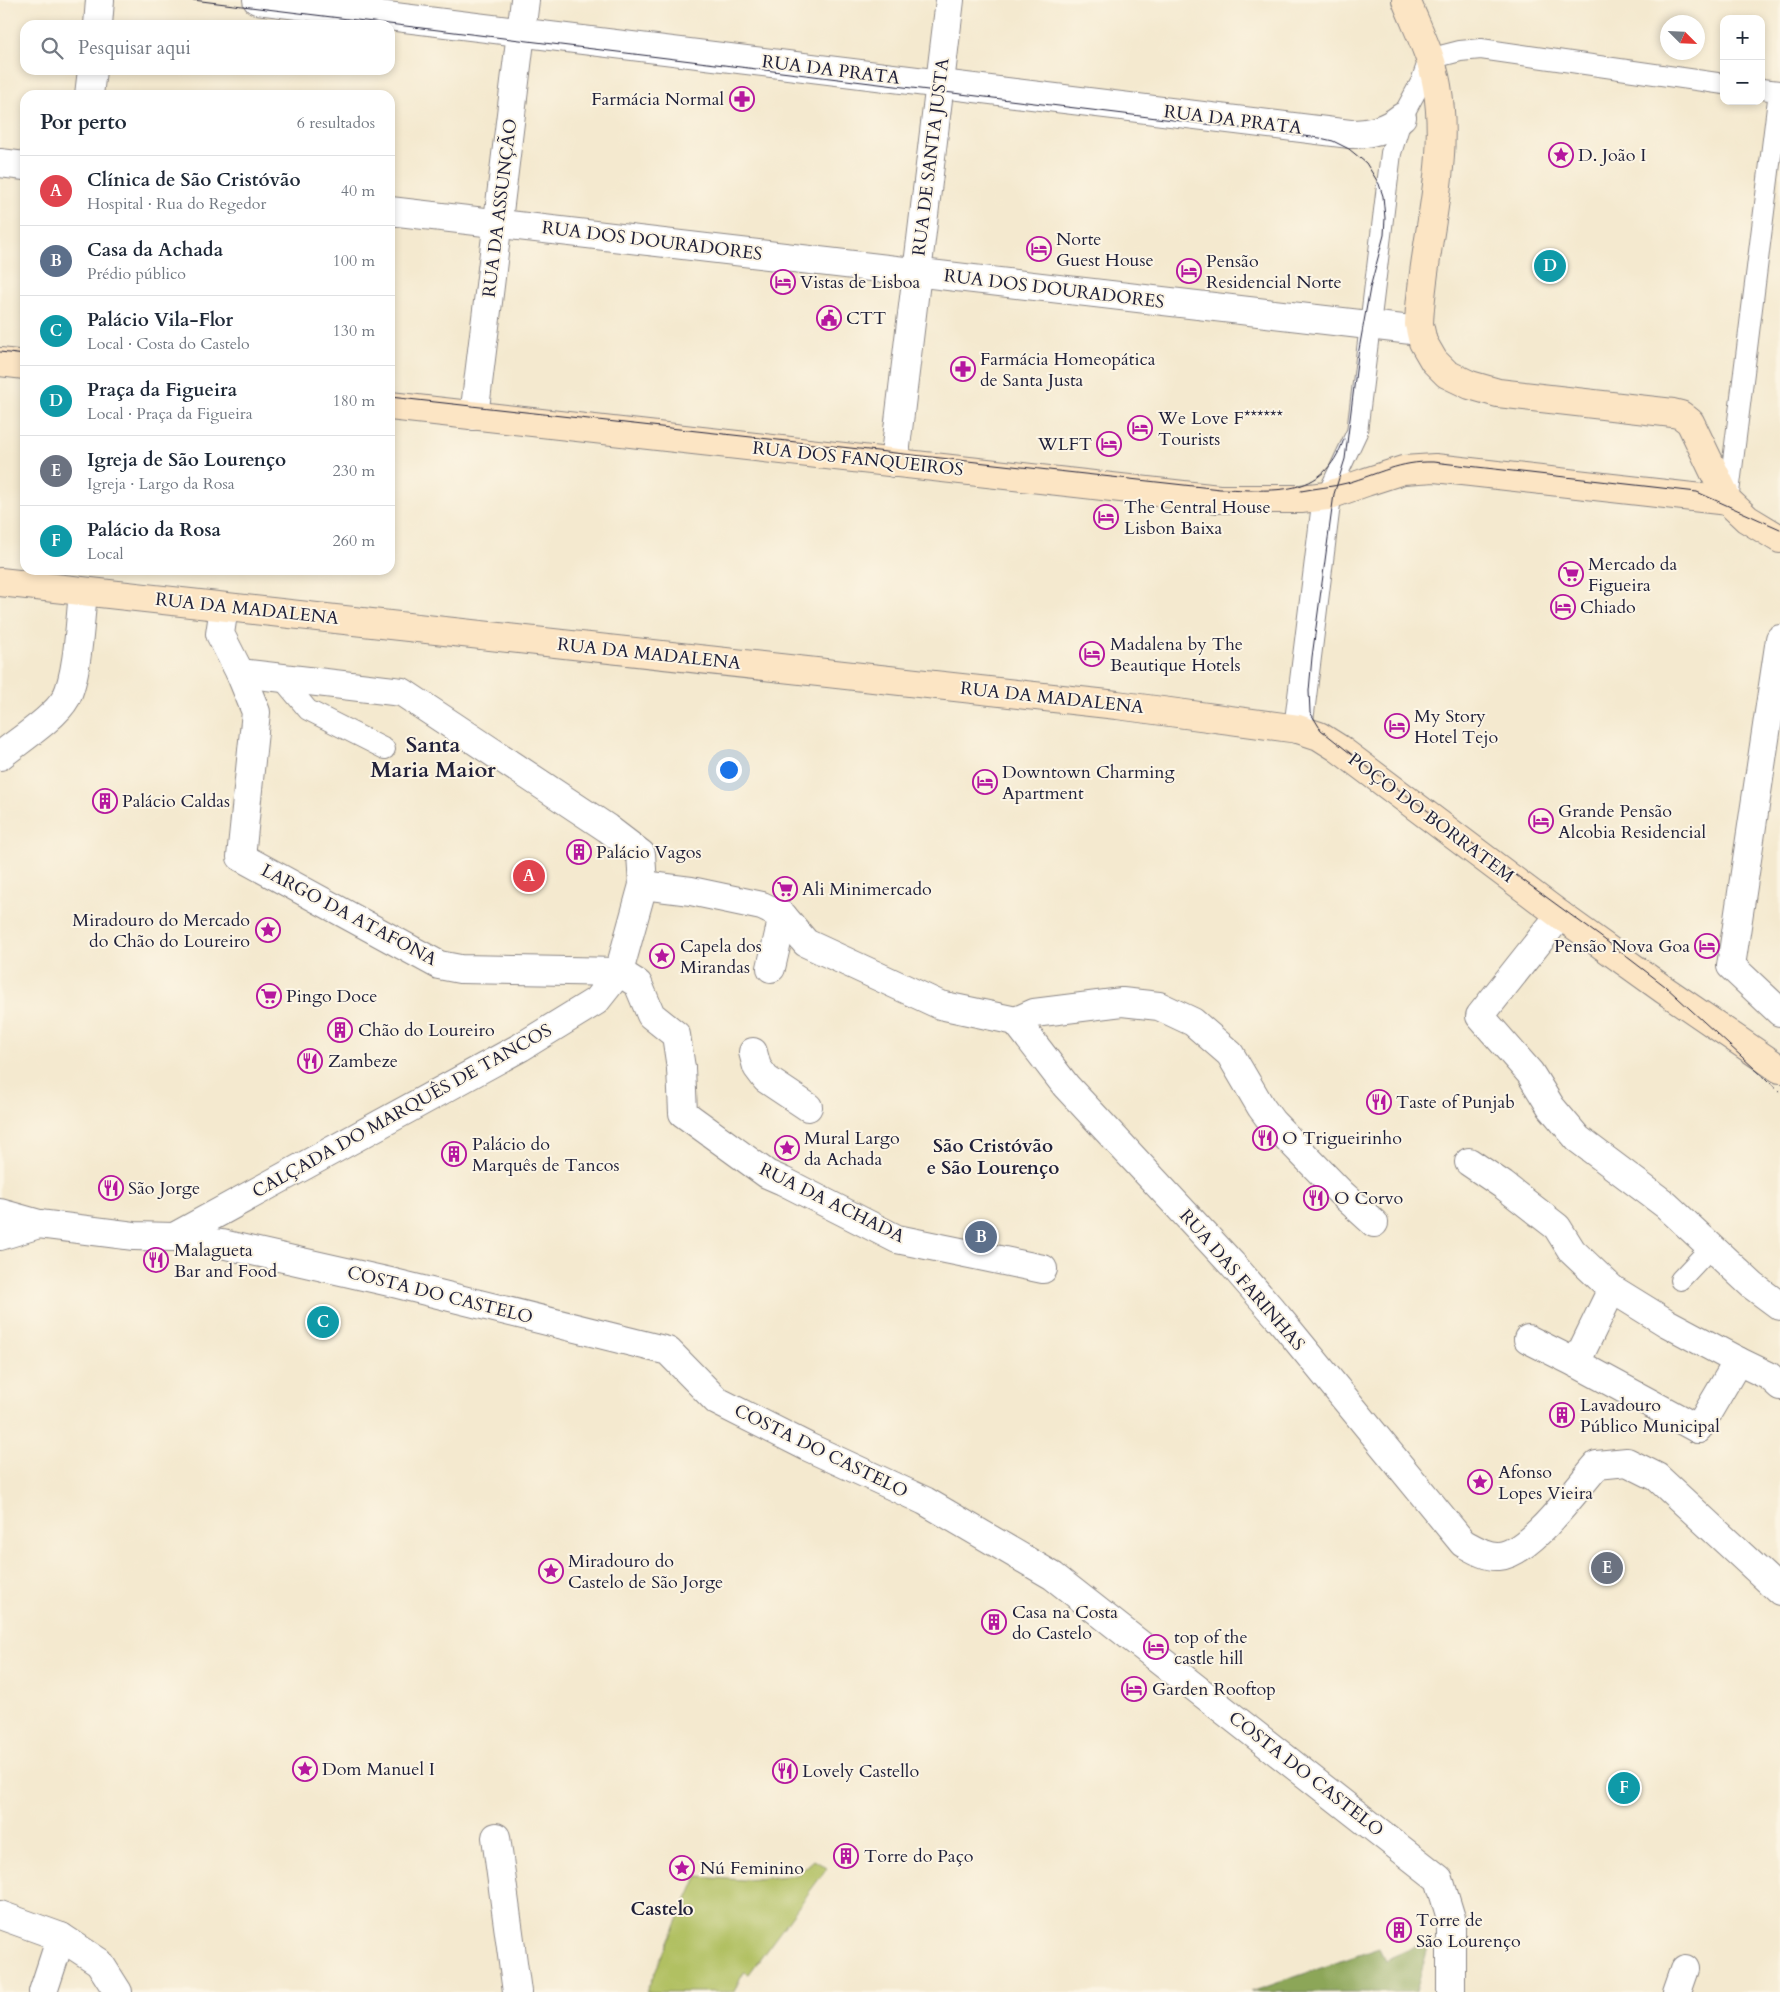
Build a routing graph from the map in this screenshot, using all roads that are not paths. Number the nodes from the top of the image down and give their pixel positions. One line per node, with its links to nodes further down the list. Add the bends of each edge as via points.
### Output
1 (100, 0): 6 (street)
2 (257, 0): 7 (street, RUA DA PRATA)
3 (524, 0): 7 (street, RUA DA ASSUNÇÃO)
4 (950, 0): 11 (street, RUA DE SANTA JUSTA)
5 (1406, 0): 8 (main road)
6 (98, 20)
7 (520, 32): 11 (street, RUA DA PRATA); 18 (street, RUA DA ASSUNÇÃO)
8 (1429, 59): 10 (lane, via 1460,51 1481,50); 14 (lane); 21 (main road, via 1438,90 1441,144 1419,316)
9 (91, 75): 13 (street)
10 (1720, 83)
11 (940, 84): 14 (street, RUA DA PRATA, via 1350,134 1369,134); 19 (street, RUA DE SANTA JUSTA)
12 (1765, 89): 28 (lane, via 1779,91)
13 (90, 90)
14 (1402, 117): 20 (lane, via 1391,153)
15 (0, 163): 16 (street)
16 (20, 165)
17 (395, 211): 18 (street, RUA DOS DOURADORES)
18 (498, 223): 19 (street, RUA DOS DOURADORES); 25 (street, RUA DA ASSUNÇÃO)
19 (917, 272): 20 (street, RUA DOS DOURADORES); 26 (street, RUA DE SANTA JUSTA)
20 (1370, 325): 21 (street, RUA DOS DOURADORES); 27 (lane, via 1357,432)
21 (1420, 331): 28 (main road, via 1434,361 1447,374 1476,388 1681,416 1690,422)
22 (0, 362): 23 (main road)
23 (20, 364)
24 (395, 407): 25 (main road, RUA DOS FANQUEIROS)
25 (474, 416): 26 (main road, RUA DOS FANQUEIROS)
26 (894, 462): 27 (main road, RUA DOS FANQUEIROS, via 1219,499)
27 (1327, 496): 28 (main road, RUA DOS FANQUEIROS, via 1396,472 1435,468); 36 (street)
28 (1728, 501): 29 (main road, via 1747,519)
29 (1780, 539)
30 (0, 582): 31 (main road, RUA DA MADALENA)
31 (83, 592): 32 (main road, RUA DA MADALENA); 38 (street, via 73,677 66,698 55,712)
32 (224, 607): 34 (street, via 220,634); 36 (main road, RUA DA MADALENA, via 1117,705)
33 (1780, 639): 44 (street, via 1730,966)
34 (240, 674): 35 (street); 43 (street, LARGO DA ATAFONA, via 256,712 241,857 439,965)
35 (282, 679): 37 (lane, via 308,710); 39 (street, via 402,692 641,854)
36 (1298, 729): 40 (main road, POÇO DO BORRATEM, via 1328,741)
37 (385, 749)
38 (0, 756)
39 (643, 885): 41 (street, via 744,902); 43 (street)
40 (1560, 914): 47 (main road, POÇO DO BORRATEM); 55 (street, via 1480,1016 1530,1073 1551,1107 1578,1139 1666,1205)
41 (783, 916): 42 (street); 45 (street, via 806,943 940,1006)
42 (771, 968)
43 (619, 972): 54 (street, CALÇADA DO MARQUÊS DE TANCOS, via 596,1002 521,1047); 56 (street, RUA DA ACHADA, via 638,984 651,1015 676,1035 683,1113 767,1174 897,1239)
44 (1780, 1012)
45 (1016, 1021): 51 (street, via 1034,1013 1122,1002 1159,1006 1192,1022 1230,1054 1261,1107 1279,1129); 64 (street, RUA DAS FARINHAS, via 1066,1086 1272,1310 1463,1543 1482,1553 1500,1556 1518,1549 1534,1538 1597,1465 1627,1462 1657,1477)
46 (753, 1052): 48 (street, via 757,1067 766,1079)
47 (1780, 1069)
48 (808, 1107)
49 (1469, 1162): 58 (street, via 1557,1227 1572,1250)
50 (0, 1213): 52 (street)
51 (1365, 1216)
52 (39, 1224): 53 (street, COSTA DO CASTELO); 54 (street, COSTA DO CASTELO, via 134,1236)
53 (0, 1236)
54 (174, 1237): 71 (street, COSTA DO CASTELO, via 318,1265 668,1351 718,1401 925,1501 1036,1565 1439,1879 1451,1918)
55 (1711, 1247): 57 (lane); 59 (street)
56 (1042, 1269)
57 (1680, 1280)
58 (1612, 1289): 61 (street); 62 (street)
59 (1780, 1306)
60 (1528, 1339): 62 (street)
61 (1738, 1361): 62 (street, via 1698,1429); 63 (street, via 1769,1376)
62 (1576, 1362)
63 (1780, 1386)
64 (1780, 1591)
65 (496, 1837): 70 (street)
66 (0, 1915): 67 (street)
67 (61, 1937): 68 (street); 69 (street, via 99,1962)
68 (43, 1992)
69 (118, 1992)
70 (517, 1992)
71 (1451, 1992)

